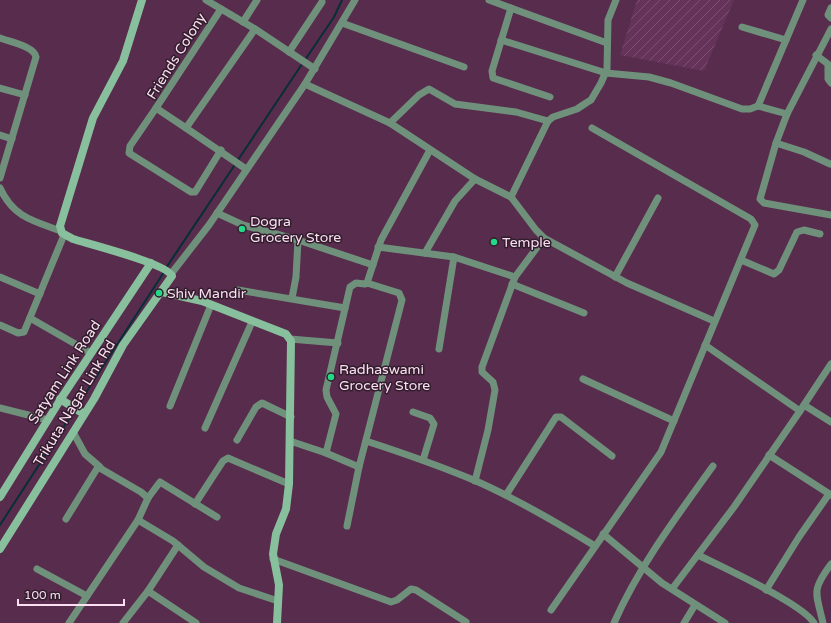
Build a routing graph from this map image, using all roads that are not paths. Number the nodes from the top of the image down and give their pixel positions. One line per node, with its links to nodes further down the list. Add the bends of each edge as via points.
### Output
1 (142, 0): 53 (main road, via 125,56 93,118 64,208 60,224)
2 (206, 0): 11 (street)
3 (257, 0): 13 (street)
4 (355, 0): 14 (street)
5 (489, 0): 9 (street)
6 (616, 0): 21 (street, via 608,20)
7 (803, 0): 20 (street)
8 (322, 2): 22 (street)
9 (511, 8): 19 (street); 21 (street)
10 (831, 8): 12 (street, via 828,15)
11 (221, 9): 13 (street); 33 (street, Friends Colony)
12 (831, 18)
13 (243, 22): 16 (street)
14 (342, 23): 24 (street); 25 (street)
15 (742, 27): 20 (street)
16 (255, 29): 22 (street); 37 (street)
17 (831, 29): 23 (street)
18 (0, 38): 30 (street, via 31,49 35,53)
19 (501, 40): 26 (street); 31 (street, via 492,71 493,78)
20 (786, 40): 32 (street)
21 (607, 42): 26 (street)
22 (289, 52): 25 (street)
23 (816, 55): 27 (street, via 828,64 828,79); 34 (street)
24 (464, 67)
25 (315, 69): 28 (street)
26 (606, 73): 32 (street, via 649,77 742,109); 35 (street, via 591,100)
27 (831, 83)
28 (305, 84): 36 (street); 45 (street)
29 (0, 88): 30 (street)
30 (25, 95): 40 (street)
31 (550, 97)
32 (758, 106): 34 (street)
33 (156, 108): 37 (street, Friends Colony); 42 (street, via 130,146 129,153 132,155 188,191 195,192)
34 (787, 114): 41 (street)
35 (548, 121): 36 (street, via 516,112 455,104 429,89 419,95); 49 (street)
36 (390, 123): 43 (street)
37 (186, 128): 42 (street, Friends Colony)
38 (592, 128): 60 (street, via 751,219 755,225)
39 (0, 135): 40 (street)
40 (12, 139): 46 (street)
41 (776, 143): 44 (street); 52 (street, via 760,200 764,203)
42 (220, 150): 45 (street, Friends Colony)
43 (430, 150): 47 (street); 57 (street)
44 (830, 164)
45 (246, 169): 51 (street)
46 (0, 178)
47 (475, 178): 49 (street); 58 (street, via 455,201)
48 (0, 188): 53 (street, via 9,204 20,215)
49 (511, 197): 55 (street)
50 (658, 198): 66 (street)
51 (217, 213): 56 (street, via 243,225); 63 (street)
52 (831, 215)
53 (63, 233): 61 (main road); 71 (street)
54 (820, 234): 60 (street, via 804,230 797,232 779,270 774,274)
55 (544, 238): 64 (street); 66 (street)
56 (298, 240): 62 (street); 72 (street)
57 (378, 247): 58 (street); 62 (street)
58 (425, 253): 59 (street)
59 (454, 257): 64 (street); 83 (street)
60 (741, 260): 77 (street)
61 (154, 264): 63 (main road); 84 (main road, Satyam Link Road)
62 (373, 265): 67 (street)
63 (170, 273): 70 (main road, Trikuta Nagar Link Rd)
64 (515, 276): 68 (street)
65 (0, 277): 71 (street)
66 (615, 277): 77 (street)
67 (368, 283): 74 (street, via 353,284); 101 (street, via 399,294 402,300)
68 (512, 284): 75 (street); 109 (street, via 482,367 482,372 493,382 495,390)
69 (238, 290): 72 (street)
70 (162, 292): 73 (main road); 91 (main road, Trikuta Nagar Link Rd, via 123,345)
71 (40, 294): 76 (street)
72 (292, 298): 74 (street)
73 (211, 305): 78 (main road); 88 (street)
74 (345, 308): 81 (street)
75 (584, 313)
76 (30, 318): 79 (street, via 22,333); 84 (street)
77 (714, 321): 82 (street)
78 (252, 322): 80 (main road, via 286,334); 97 (street)
79 (0, 325)
80 (290, 339): 81 (street); 93 (main road)
81 (338, 343): 102 (street, via 326,390 336,414)
82 (705, 345): 90 (street); 95 (street)
83 (439, 349)
84 (91, 353): 87 (main road, Satyam Link Road)
85 (831, 364): 90 (street)
86 (583, 379): 95 (street)
87 (63, 401): 91 (main road); 94 (main road, Satyam Link Road)
88 (170, 406)
89 (0, 408): 94 (street)
90 (802, 408): 96 (street); 103 (street)
91 (81, 412): 98 (main road, Trikuta Nagar Link Rd)
92 (413, 412): 105 (street, via 430,418 434,424)
93 (291, 417): 99 (street, via 262,403 256,407); 100 (main road)
94 (48, 420): 113 (main road, Satyam Link Road)
95 (674, 421): 120 (street, via 661,452)
96 (831, 422)
97 (205, 428)
98 (73, 432): 106 (street, via 85,454); 123 (main road, Trikuta Nagar Link Rd)
99 (237, 440)
100 (290, 441): 102 (street); 110 (main road)
101 (366, 441): 105 (street); 108 (street)
102 (326, 453): 108 (street)
103 (769, 455): 111 (street); 124 (street)
104 (612, 456): 112 (street, via 561,417 556,417)
105 (423, 460): 109 (street)
106 (100, 466): 114 (street); 117 (street, via 95,469)
107 (713, 466): 128 (street, via 664,534)
108 (359, 467): 119 (street)
109 (475, 481): 112 (street)
110 (289, 484): 115 (street, via 228,458 223,461); 125 (main road, via 286,509 276,534)
111 (830, 495): 130 (street, via 798,537)
112 (506, 496): 122 (street)
113 (0, 497)
114 (148, 498): 115 (street, via 160,482); 118 (street)
115 (195, 504): 116 (street)
116 (218, 517)
117 (66, 518)
118 (138, 520): 121 (street); 132 (street)
119 (347, 526)
120 (603, 534): 122 (street); 128 (street)
121 (178, 545): 131 (street); 133 (street, via 204,567 239,588)
122 (595, 546): 135 (street)
123 (0, 549)
124 (698, 556): 129 (street); 130 (street)
125 (273, 558): 133 (main road, via 279,585); 136 (street, via 391,602 398,600 411,589 416,590)
126 (831, 564): 145 (street, via 820,579 817,589)
127 (37, 569): 132 (street)
128 (644, 569): 129 (street); 141 (street)
129 (672, 590): 134 (street)
130 (766, 590): 144 (street, via 808,615)
131 (148, 591): 138 (street); 139 (street)
132 (87, 596): 137 (street)
133 (278, 601): 140 (main road)
134 (695, 605): 142 (street); 143 (street)
135 (551, 610)
136 (466, 622)
137 (70, 623)
138 (124, 623)
139 (196, 623)
140 (277, 623)
141 (614, 623)
142 (684, 623)
143 (725, 623)
144 (814, 623)
145 (823, 623)

